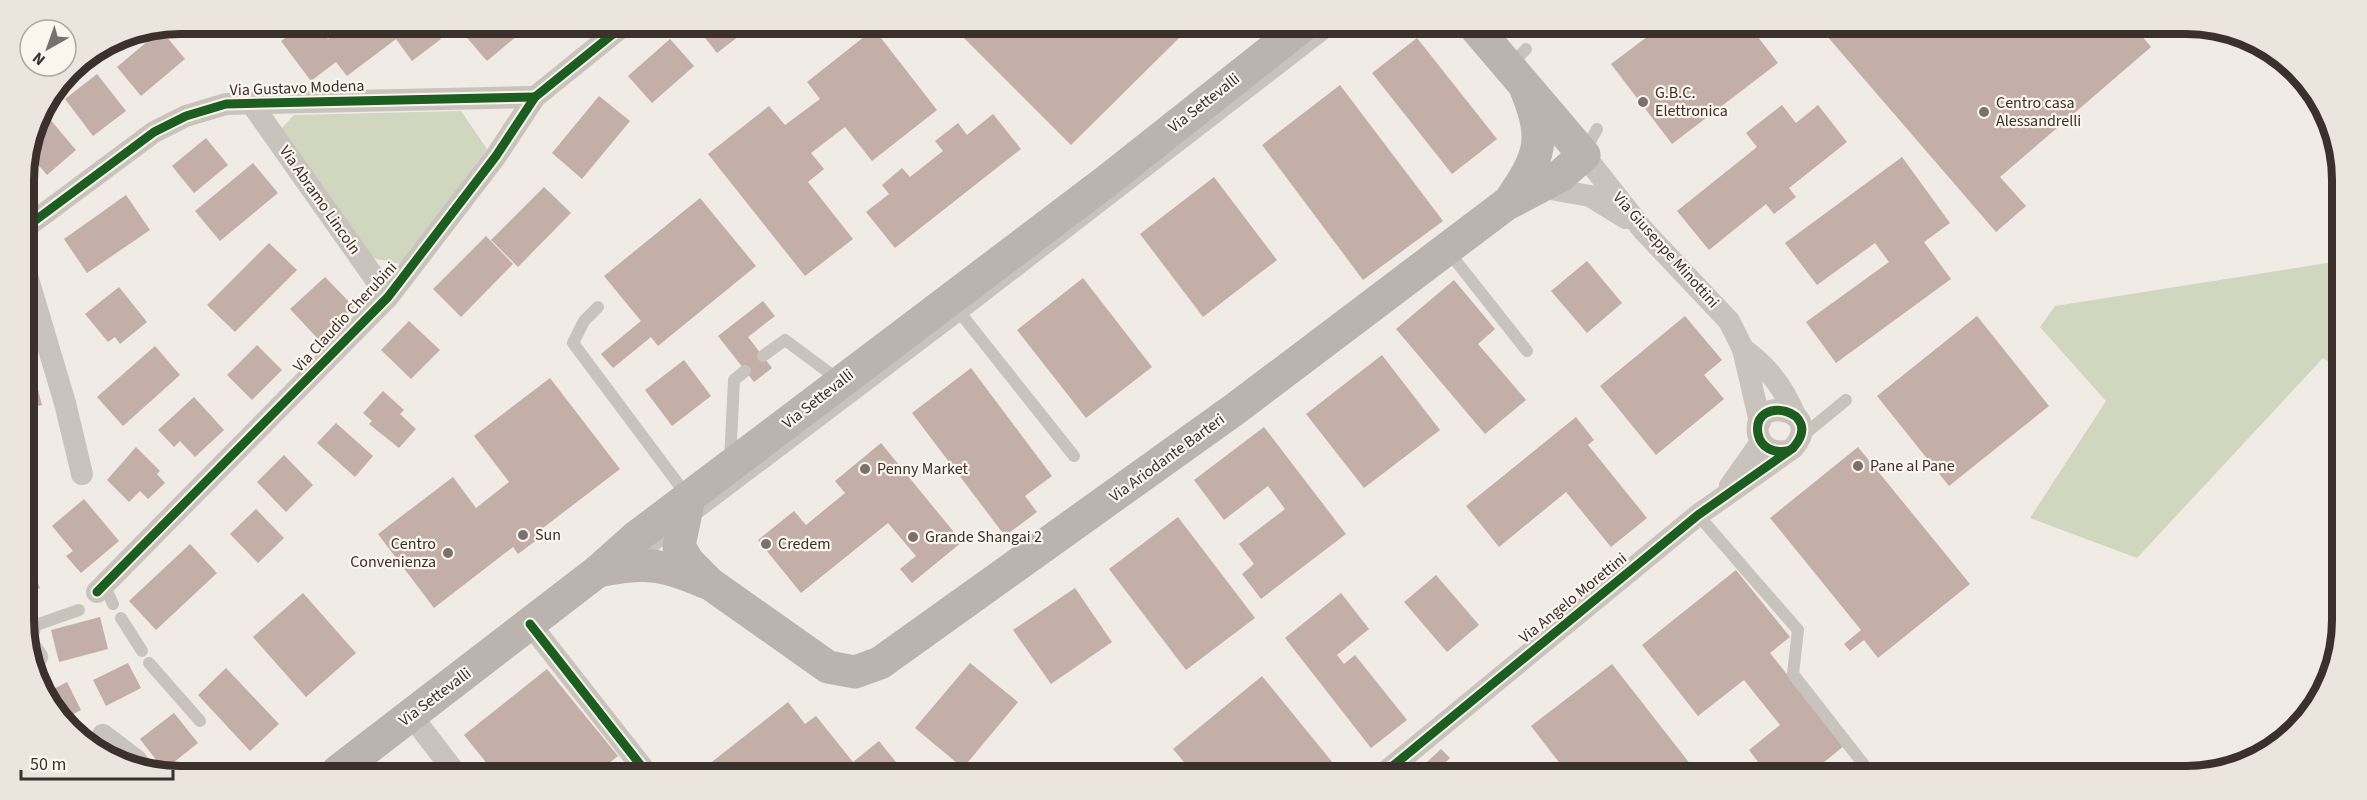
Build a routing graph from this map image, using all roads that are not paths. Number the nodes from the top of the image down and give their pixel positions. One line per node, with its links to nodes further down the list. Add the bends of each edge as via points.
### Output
1 (613, 34): 6 (street, Via Claudio Cherubini)
2 (1298, 34): 17 (lane, Via Settevalli)
3 (1298, 34): 22 (main road, Via Settevalli)
4 (1483, 34): 5 (main road)
5 (1520, 68): 8 (main road); 10 (main road, Via Ariodante Barteri, via 1537,118 1538,148 1532,168)
6 (535, 97): 7 (street, Via Gustavo Modena); 14 (street, Via Claudio Cherubini, via 496,156)
7 (251, 103): 11 (street, Via Gustavo Modena, via 226,104 186,116 154,132); 14 (street, Via Abramo Lincoln)
8 (1590, 142): 9 (main road, via 1560,177); 12 (street, Via Giuseppe Minottini)
9 (1539, 187): 10 (main road); 12 (street, via 1590,196)
10 (1509, 202): 13 (main road, Via Ariodante Barteri)
11 (35, 221)
12 (1644, 231): 18 (street, Via Giuseppe Minottini, via 1729,321)
13 (1447, 249): 19 (lane); 33 (main road, Via Ariodante Barteri, via 1235,409 880,663 855,672 828,667)
14 (388, 297): 34 (street, Via Claudio Cherubini)
15 (35, 302): 28 (street)
16 (598, 307): 30 (lane, via 584,321 573,343)
17 (961, 314): 26 (lane); 30 (lane, Via Settevalli)
18 (1743, 349): 24 (street, Via Giuseppe Minottini); 25 (street, Via Giuseppe Minottini, via 1765,365 1788,398)
19 (1527, 351)
20 (763, 356): 22 (lane, via 784,340)
21 (745, 371): 27 (lane, via 734,380)
22 (840, 381): 27 (main road, Via Settevalli)
23 (1846, 400): 25 (lane)
24 (1760, 432): 25 (street, via 1772,451); 25 (street, via 1763,416 1782,409); 29 (street, Via Angelo Morettini)
25 (1795, 432): 29 (street, Via Angelo Morettini)
26 (1074, 456)
27 (730, 466): 30 (main road, Via Settevalli)
28 (82, 474)
29 (1718, 502): 31 (street, Via Angelo Morettini)
30 (685, 511): 32 (main road, Via Settevalli, via 635,538); 33 (main road, via 679,546 688,562)
31 (1698, 514): 45 (street, Via Angelo Morettini); 46 (lane, via 1798,630 1793,674)
32 (613, 568): 33 (main road, via 655,564); 37 (main road, Via Settevalli)
33 (710, 583)
34 (104, 594)
35 (79, 610): 38 (lane, via 36,625)
36 (121, 618): 39 (lane)
37 (530, 624): 41 (main road, Via Settevalli); 49 (street)
38 (35, 629)
39 (142, 651)
40 (149, 663): 42 (lane)
41 (411, 715): 47 (main road, Via Settevalli); 48 (street)
42 (200, 721)
43 (103, 735): 44 (street)
44 (131, 756)
45 (1393, 765)
46 (1864, 765)
47 (345, 766)
48 (450, 766)
49 (641, 766)

